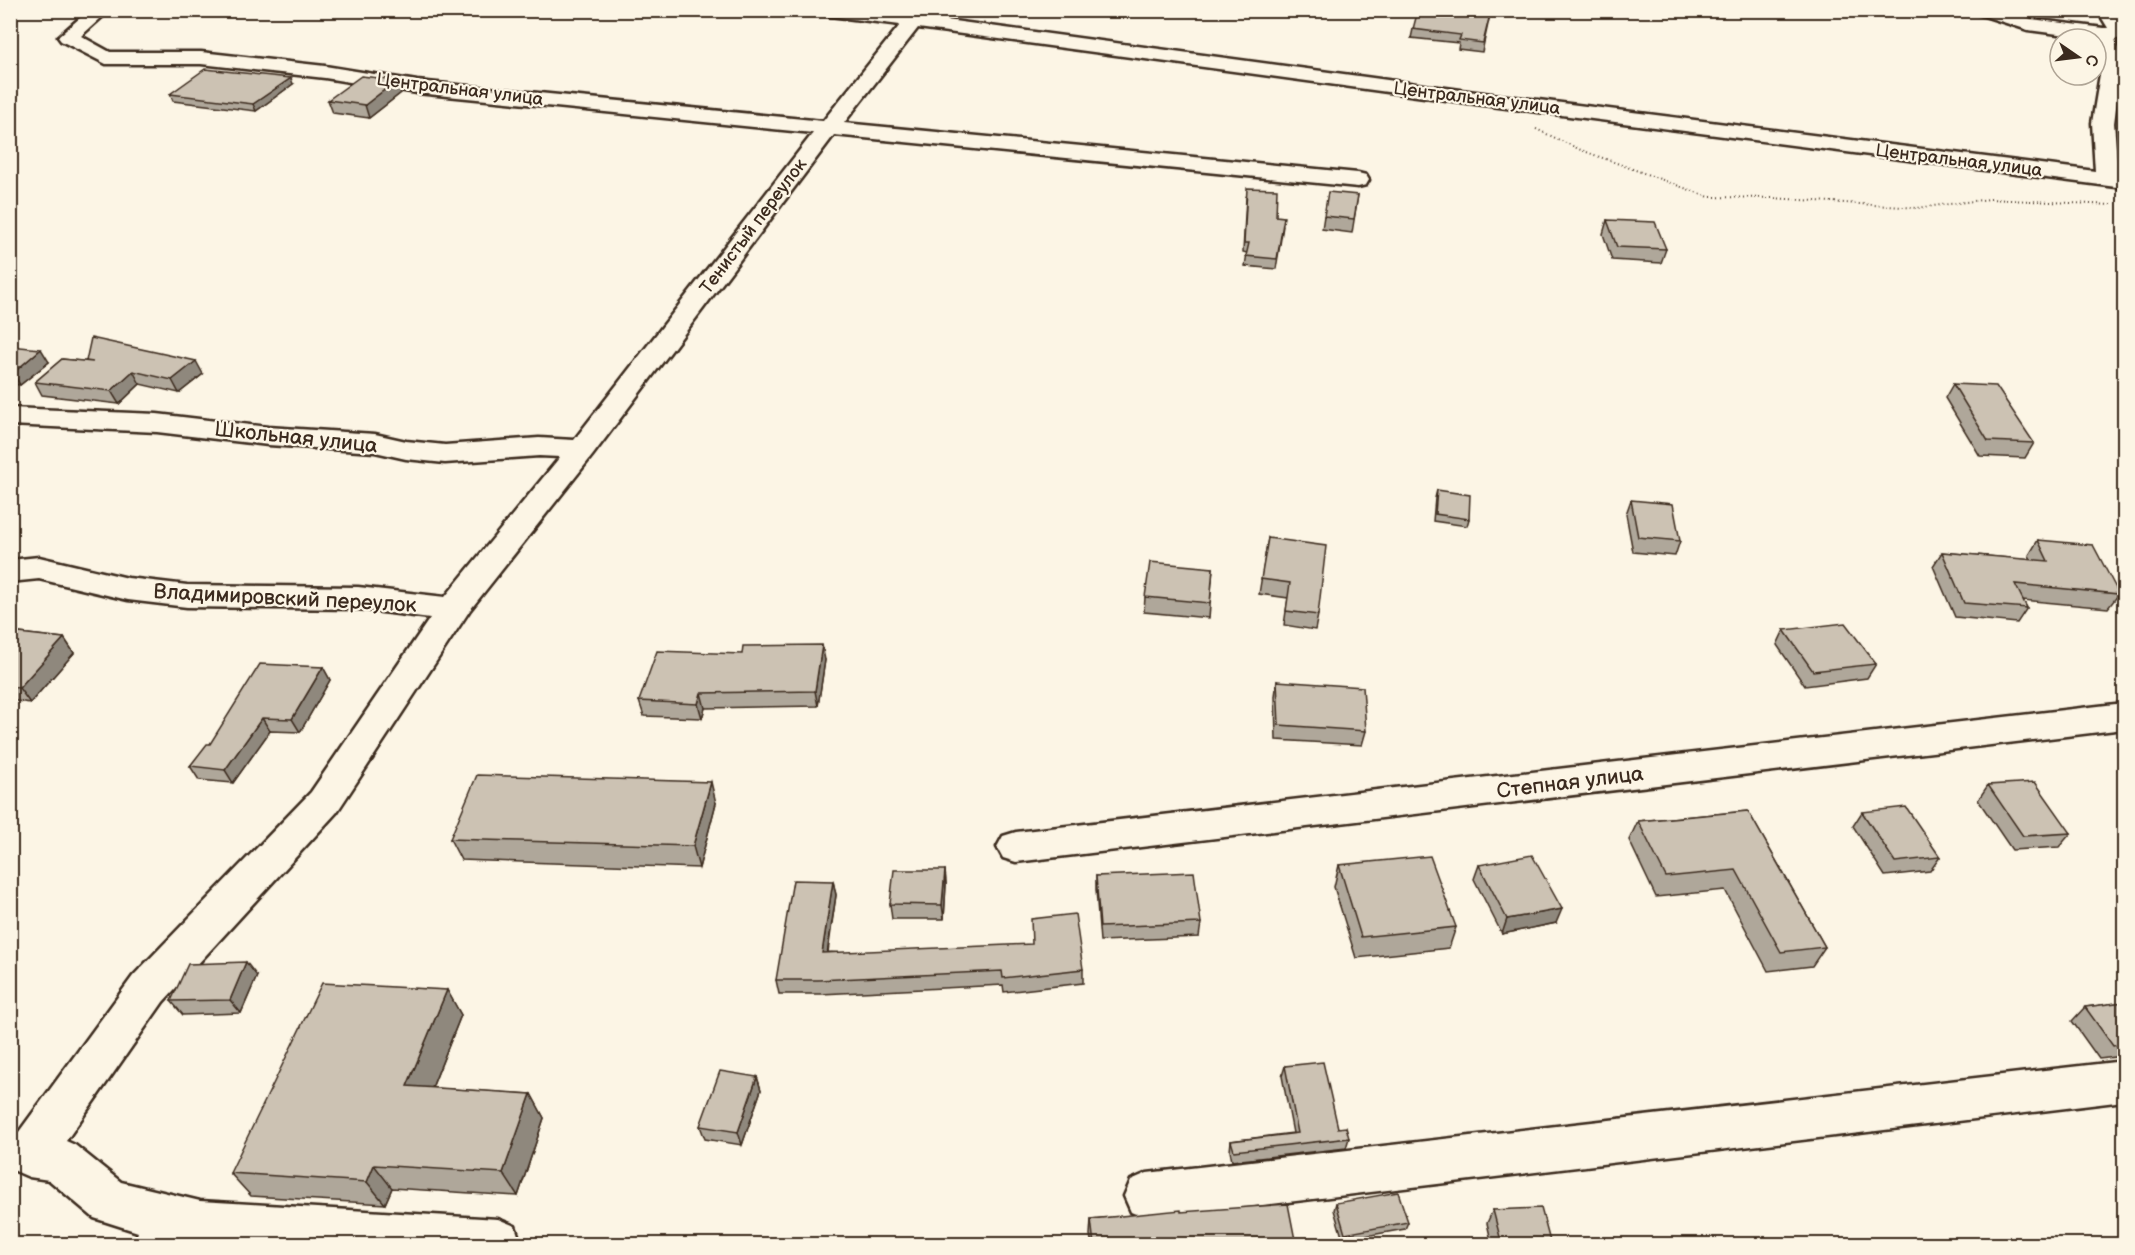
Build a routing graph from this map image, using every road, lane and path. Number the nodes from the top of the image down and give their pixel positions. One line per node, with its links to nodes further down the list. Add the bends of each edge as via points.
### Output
1 (101, 10): 7 (street, Центральная улица, via 68,37 106,58 201,58 417,87)
2 (830, 10): 5 (street, Центральная улица)
3 (1985, 10): 6 (street, via 2028,24)
4 (2106, 10): 6 (street)
5 (923, 16): 7 (street, Тенистый переулок); 10 (street, Центральная улица, via 1468,97)
6 (2116, 34): 10 (street, via 2103,123)
7 (829, 126): 9 (street); 13 (street, Тенистый переулок)
8 (1530, 126): 11 (path, via 1581,150 1709,197 1917,208 1990,199)
9 (1358, 180)
10 (2116, 180)
11 (2113, 205)
12 (10, 416): 13 (street, Школьная улица, via 158,423 375,443 445,454 539,447)
13 (582, 450): 15 (street, Тенистый переулок)
14 (10, 571): 15 (street, Владимировский переулок, via 39,568 128,589 187,596 358,598)
15 (454, 609): 20 (street, Тенистый переулок, via 324,802 148,989 29,1155 59,1160 110,1202)
16 (2124, 716): 17 (street, Степная улица)
17 (1016, 847)
18 (2124, 1081): 19 (street)
19 (1147, 1196)
20 (162, 1230): 21 (street, via 200,1224)
21 (498, 1243)

